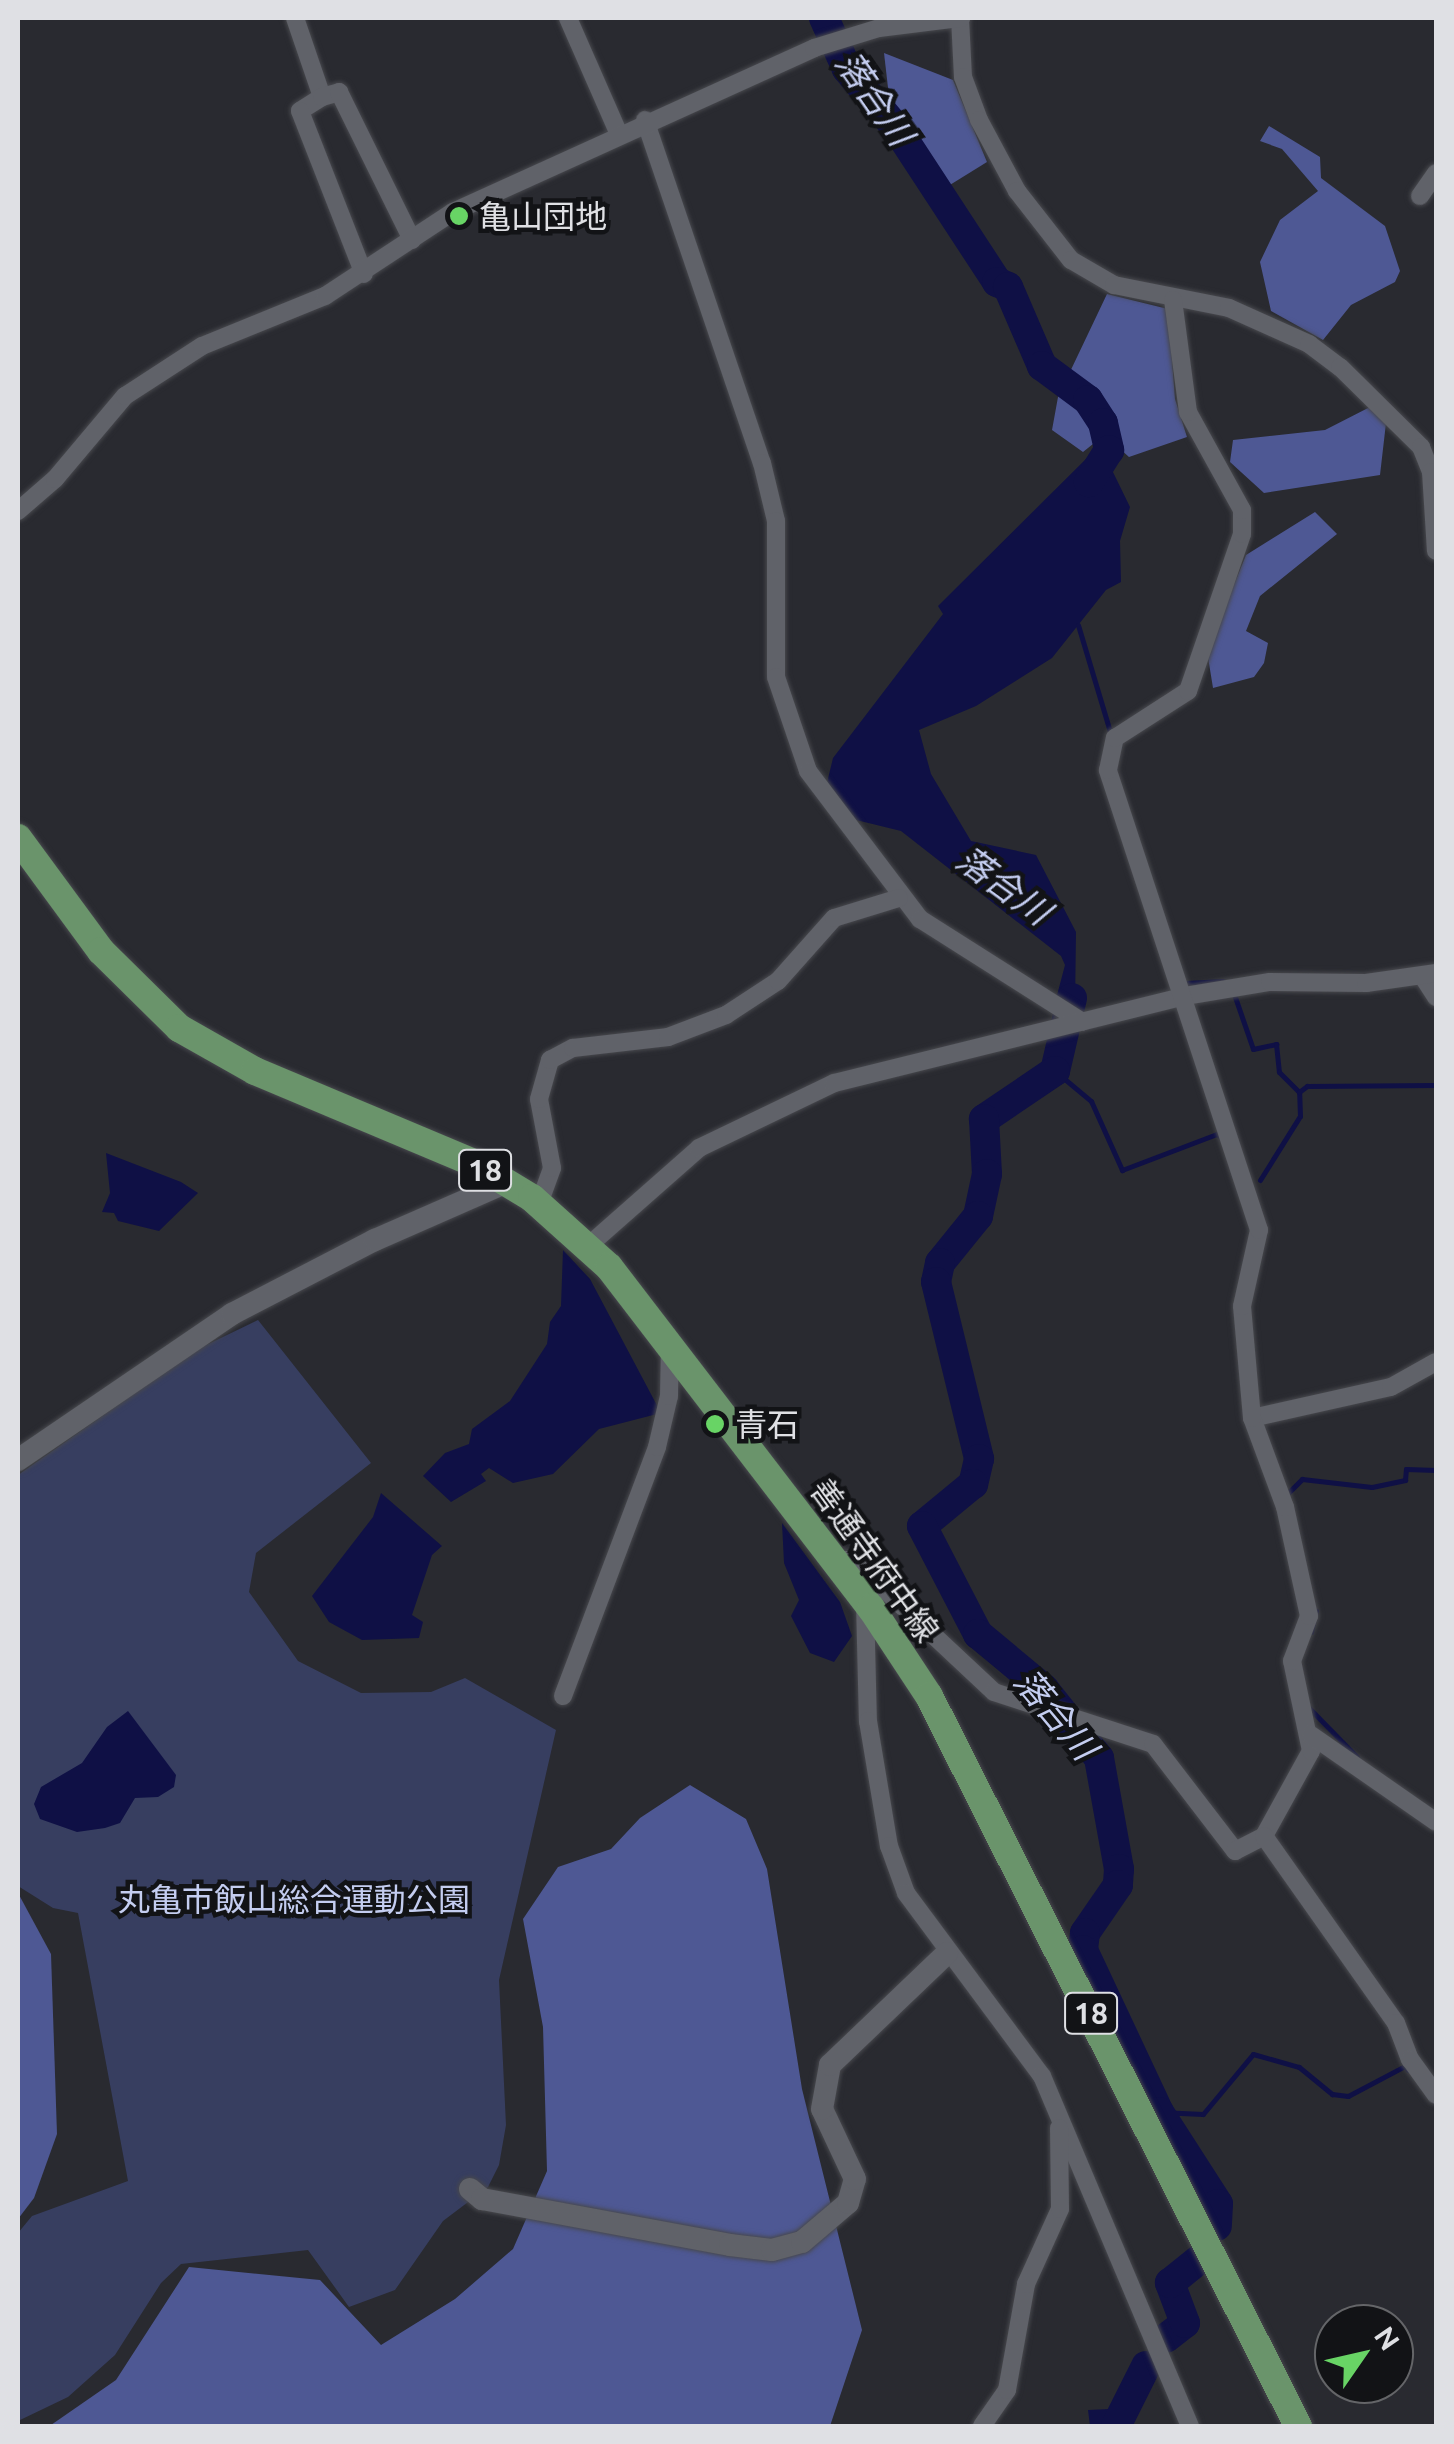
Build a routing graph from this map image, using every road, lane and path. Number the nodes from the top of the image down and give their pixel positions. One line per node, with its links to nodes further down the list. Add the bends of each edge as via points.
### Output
1 (294, 18): 4 (street)
2 (568, 18): 6 (street)
3 (960, 18): 5 (street, via 843,38); 11 (street, via 970,100 1017,191 1071,260 1114,285)
4 (322, 97): 9 (street, via 339,92); 10 (street, via 300,111)
5 (645, 120): 6 (street); 15 (street, via 699,266 776,521 776,677 787,721 808,772)
6 (618, 132): 9 (street, via 468,204)
7 (1436, 173): 8 (street)
8 (1420, 196)
9 (412, 240): 10 (street)
10 (364, 274): 12 (street, via 202,346 124,396 55,479)
11 (1173, 300): 13 (street, via 1229,308 1309,344 1340,367 1421,447 1431,472); 17 (street, via 1188,412 1242,510 1242,534 1188,690 1115,738 1108,770)
12 (18, 511)
13 (1436, 551)
14 (18, 838): 20 (main road, 善通寺府中線 / 18, via 102,951 193,1038)
15 (898, 898): 19 (street); 21 (street, via 854,909 820,927 778,981 726,1015 668,1037 574,1048 550,1060 539,1099 552,1168)
16 (1430, 975): 17 (street, via 1270,982); 18 (street)
17 (1184, 996): 19 (street); 25 (street, via 1259,1230 1242,1306)
18 (1436, 998)
19 (1070, 1023): 22 (street, via 834,1083 699,1148)
20 (506, 1182): 21 (main road, 善通寺府中線 / 18); 26 (street, via 232,1314)
21 (539, 1204): 22 (main road, 善通寺府中線 / 18)
22 (588, 1246): 23 (main road, 善通寺府中線 / 18)
23 (670, 1346): 27 (main road, 善通寺府中線 / 18); 29 (street, via 669,1396 657,1447)
24 (1436, 1362): 25 (street, via 1391,1387)
25 (1252, 1418): 30 (street, via 1285,1507 1309,1616 1292,1660)
26 (18, 1460)
27 (835, 1560): 28 (main road, 善通寺府中線 / 18); 32 (street, via 853,1560 994,1692 1152,1744 1235,1851)
28 (873, 1604): 33 (street, via 868,1721 889,1846 906,1893); 39 (main road, 善通寺府中線 / 18, via 956,1742)
29 (564, 1696)
30 (1311, 1735): 31 (street); 32 (street, via 1310,1751)
31 (1436, 1822)
32 (1264, 1836): 34 (street, via 1396,2023 1410,2059)
33 (947, 1953): 35 (street, via 1042,2076); 36 (street, via 830,2065 822,2108 854,2179 848,2203 802,2242 772,2250 730,2245 482,2199)
34 (1436, 2096)
35 (1058, 2117): 37 (street); 38 (street, via 1060,2209 1026,2284 1007,2390)
36 (470, 2189)
37 (1184, 2422)
38 (982, 2426)
39 (1298, 2426)

